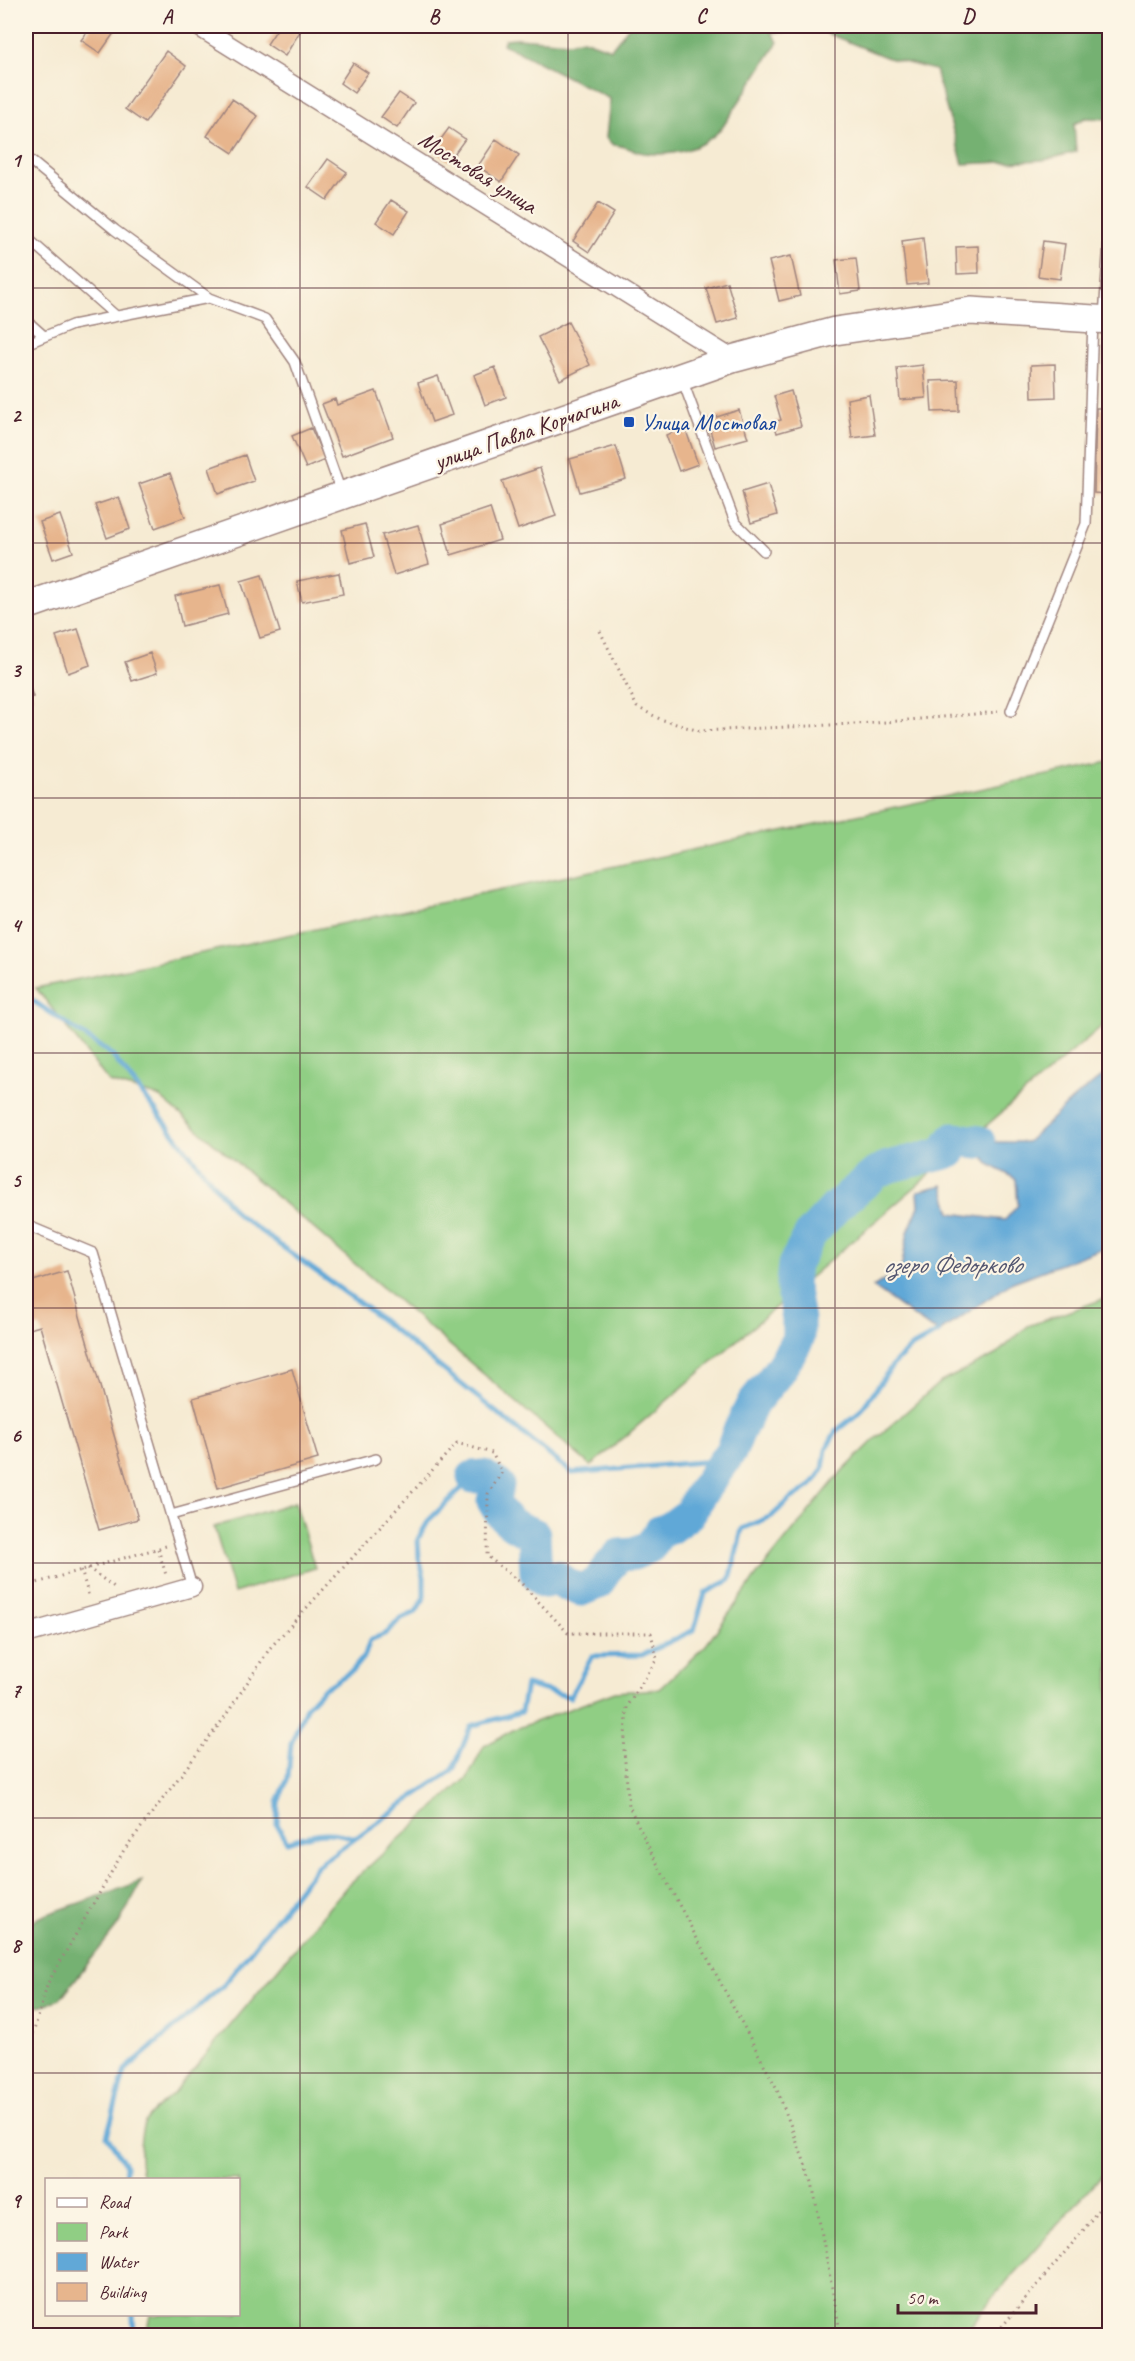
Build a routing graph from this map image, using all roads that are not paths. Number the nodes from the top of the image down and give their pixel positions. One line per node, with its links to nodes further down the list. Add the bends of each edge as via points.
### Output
1 (198, 26): 11 (street, Мостовая улица)
2 (26, 157): 5 (lane, via 115,230)
3 (1110, 224): 8 (lane)
4 (26, 237): 6 (lane)
5 (209, 298): 6 (lane); 13 (lane, via 265,319 295,362)
6 (116, 316): 9 (lane, via 72,325)
7 (26, 320): 9 (lane)
8 (1102, 320): 11 (main road, улица Павла Корчагина, via 971,311 835,331); 16 (lane, via 1086,524)
9 (44, 336): 10 (lane)
10 (26, 344)
11 (732, 359): 12 (main road, улица Павла Корчагина)
12 (682, 378): 13 (main road, улица Павла Корчагина); 14 (lane, via 735,522)
13 (342, 495): 15 (main road, улица Павла Корчагина)
14 (764, 551)
15 (26, 606)
16 (1011, 711)
17 (26, 1225): 19 (lane, via 93,1253)
18 (376, 1459): 19 (lane)
19 (171, 1515): 20 (lane)
20 (192, 1587): 21 (street)
21 (26, 1634)

